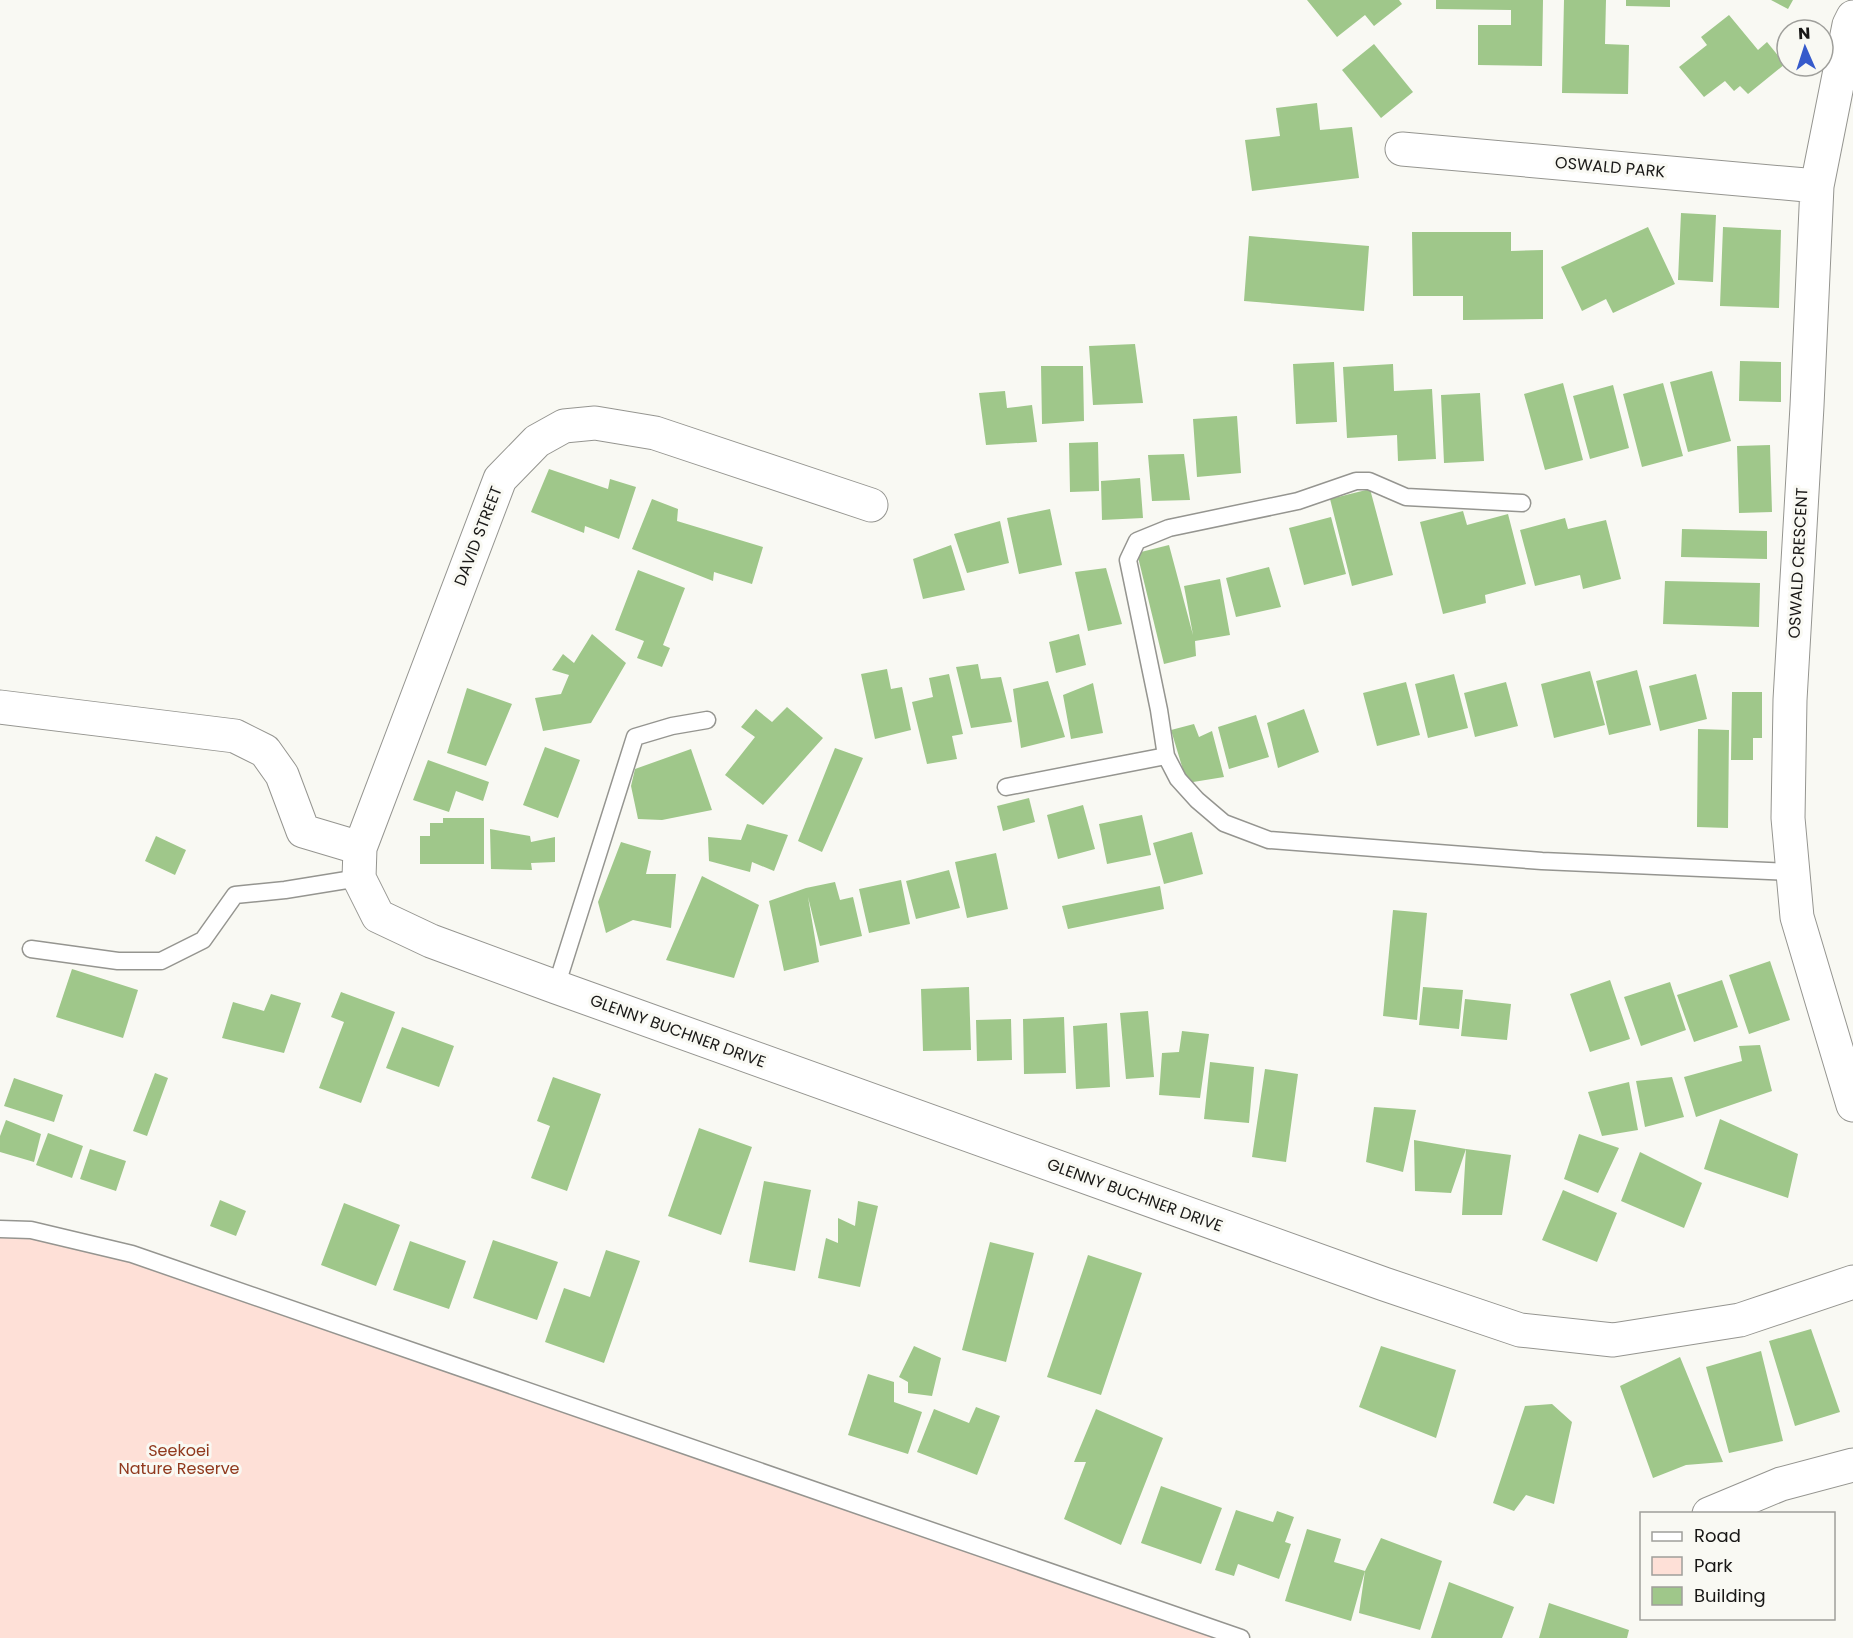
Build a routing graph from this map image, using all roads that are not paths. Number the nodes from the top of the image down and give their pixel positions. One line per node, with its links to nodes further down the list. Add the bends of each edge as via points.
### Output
1 (1853, 17): 3 (street, OSWALD CRESCENT)
2 (1402, 148): 3 (street, OSWALD PARK)
3 (1817, 186): 11 (street, OSWALD CRESCENT, via 1790,700 1788,818)
4 (1522, 503): 8 (lane, via 1406,497 1370,482 1356,481 1298,501 1169,528 1137,541 1128,560)
5 (872, 505): 10 (street, DAVID STREET, via 655,433 595,423 564,426 537,441 500,479)
6 (0, 707): 10 (street, via 235,736 265,751 282,775 303,831)
7 (707, 720): 13 (lane, via 635,736)
8 (1166, 756): 9 (lane); 11 (lane, via 1178,779 1224,823 1269,840 1542,861)
9 (1006, 787)
10 (359, 863): 12 (lane, via 285,890 235,895 203,940 161,961 118,961); 13 (street, GLENNY BUCHNER DRIVE, via 378,916 431,941)
11 (1792, 872): 14 (street, OSWALD CRESCENT, via 1797,917)
12 (31, 949)
13 (556, 987): 16 (street, GLENNY BUCHNER DRIVE, via 1520,1330 1614,1340 1740,1320)
14 (1853, 1106)
15 (0, 1229): 19 (lane, via 31,1230 132,1254)
16 (1853, 1282)
17 (1853, 1466): 18 (street, via 1781,1484)
18 (1714, 1512)
19 (1241, 1638)

